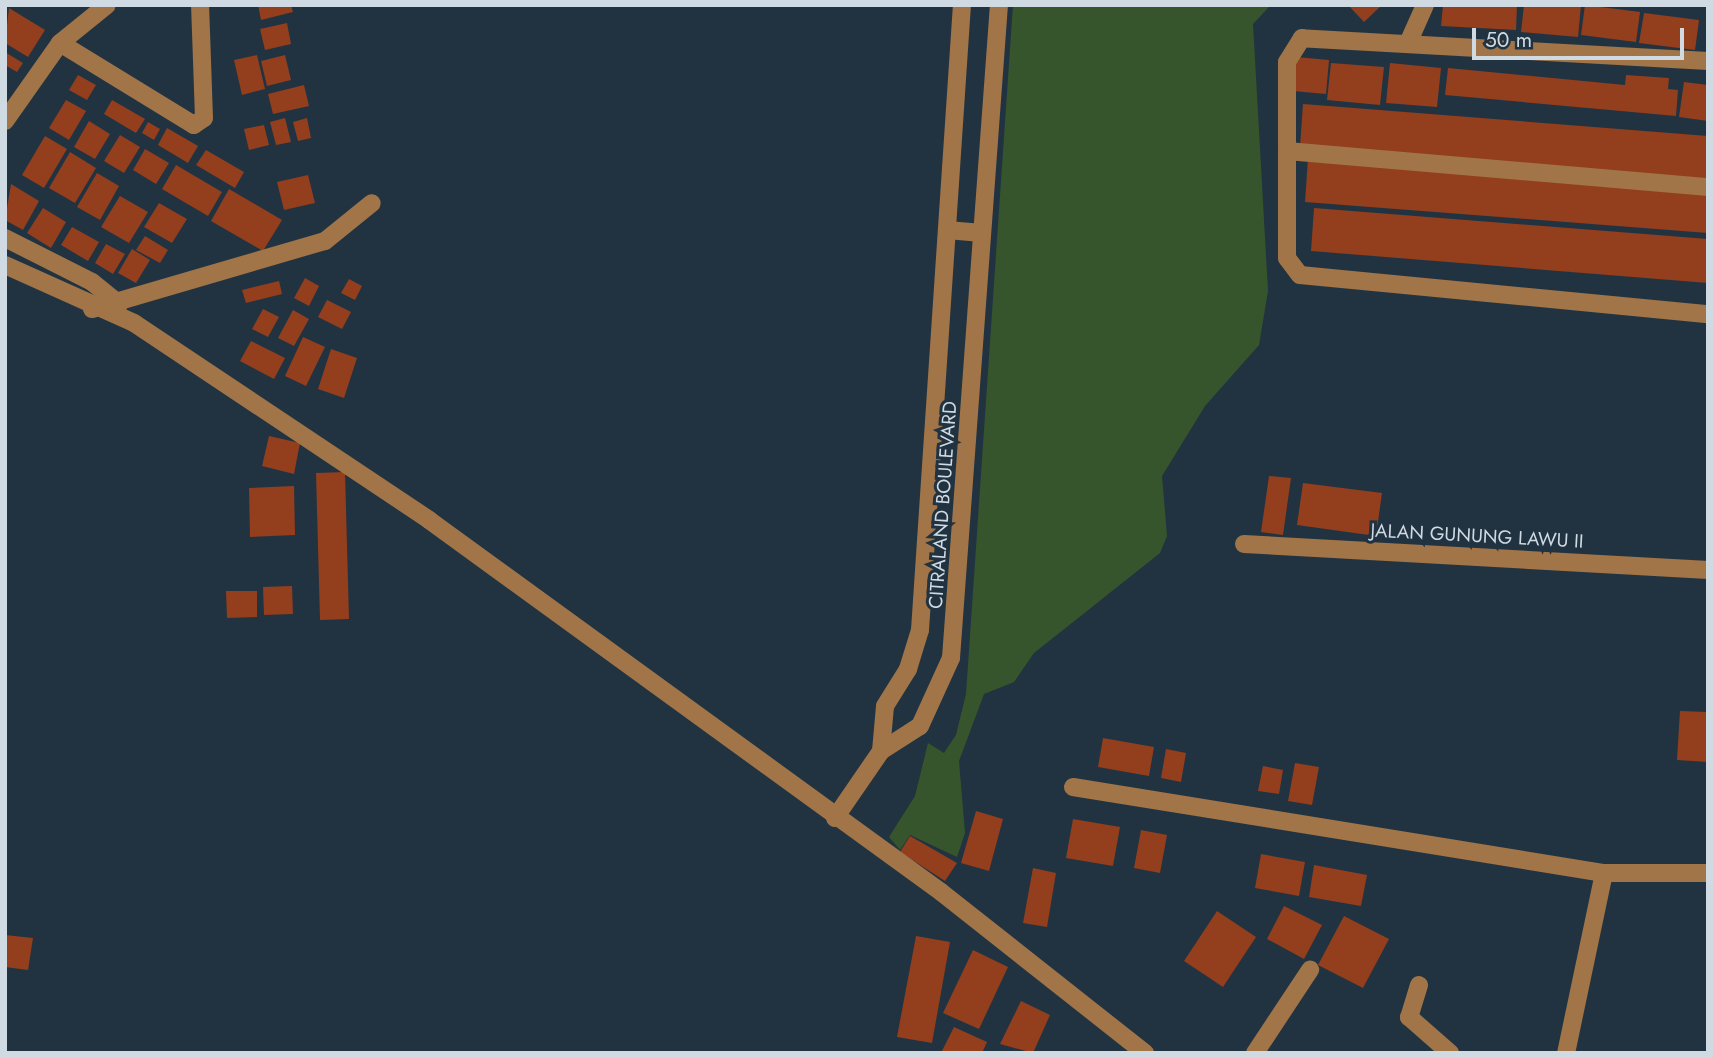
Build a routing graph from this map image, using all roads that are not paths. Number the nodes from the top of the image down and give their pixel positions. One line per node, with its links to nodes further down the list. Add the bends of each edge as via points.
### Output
1 (107, 5): 7 (street)
2 (200, 5): 7 (street, via 204,118 194,125)
3 (962, 5): 14 (street, CITRALAND BOULEVARD)
4 (999, 5): 15 (street, CITRALAND BOULEVARD)
5 (1425, 5): 6 (street)
6 (1409, 41): 8 (street); 11 (street, via 1319,36 1295,43 1287,62)
7 (60, 43): 9 (street)
8 (1708, 61)
9 (11, 97): 10 (street)
10 (5, 121)
11 (1287, 151): 12 (street); 20 (street, via 1287,258 1300,275)
12 (1708, 187)
13 (372, 203): 18 (street, via 325,241)
14 (947, 230): 15 (street); 24 (street, CITRALAND BOULEVARD, via 920,630 908,669 885,706)
15 (982, 233): 24 (street, CITRALAND BOULEVARD, via 951,659 920,726)
16 (5, 238): 18 (street)
17 (5, 265): 19 (street)
18 (114, 298): 19 (street); 21 (street)
19 (92, 309): 21 (street)
20 (1708, 314)
21 (134, 323): 26 (street, via 473,552)
22 (1244, 544): 23 (street, JALAN GUNUNG LAWU II)
23 (1708, 570)
24 (881, 751): 26 (street, CITRALAND BOULEVARD)
25 (1073, 787): 27 (street)
26 (835, 818): 31 (street, via 941,892)
27 (1604, 873): 28 (street); 34 (street)
28 (1708, 873)
29 (1310, 970): 32 (street)
30 (1419, 985): 33 (street, via 1409,1017)
31 (1145, 1053)
32 (1255, 1053)
33 (1450, 1053)
34 (1566, 1053)

